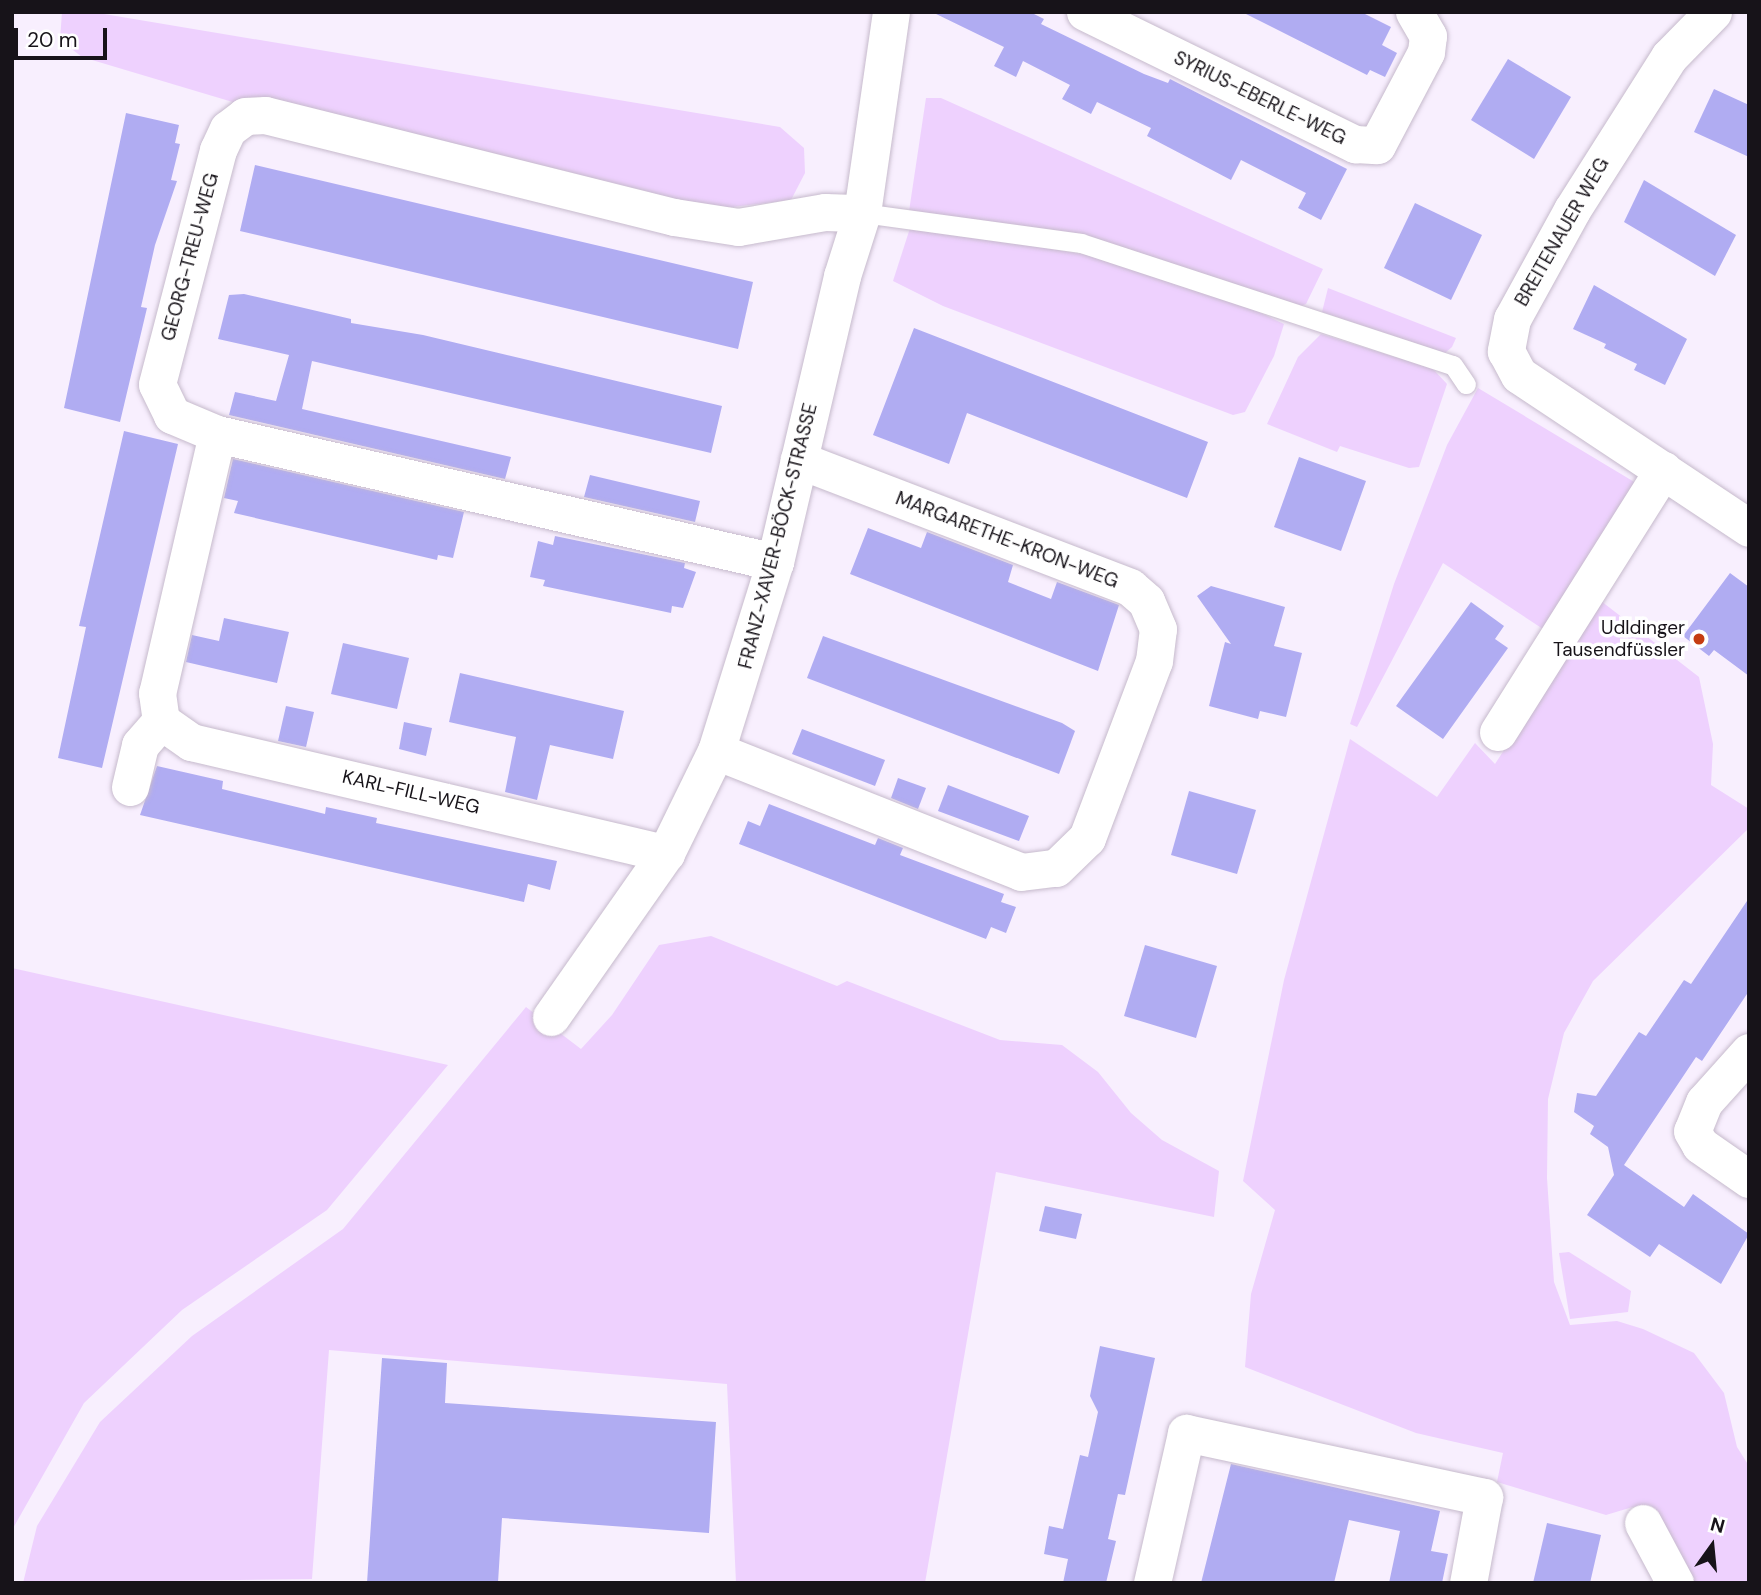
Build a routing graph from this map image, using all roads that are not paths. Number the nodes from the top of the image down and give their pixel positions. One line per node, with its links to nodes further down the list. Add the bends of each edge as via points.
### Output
1 (891, 12): 5 (street, FRANZ-XAVER-BÖCK-STRASSE)
2 (1085, 12): 3 (street, SYRIUS-EBERLE-WEG, via 1355,144 1377,145 1426,52 1428,36)
3 (1415, 12)
4 (1713, 12): 9 (street, BREITENAUER WEG, via 1669,57 1572,210 1512,319 1506,351 1519,374)
5 (862, 213): 6 (lane, via 1093,247 1453,365); 7 (street, GEORG-TREU-WEG, via 825,212 738,227 712,223 265,115 245,116 228,129 218,150 157,384 172,415); 8 (street, FRANZ-XAVER-BÖCK-STRASSE, via 842,276)
6 (1466, 384)
7 (217, 434): 11 (street, GEORG-TREU-WEG); 12 (street, via 157,693)
8 (799, 460): 11 (street, FRANZ-XAVER-BÖCK-STRASSE); 14 (street, MARGARETHE-KRON-WEG, via 1130,587 1146,601 1158,629 1154,661 1087,838 1056,868 1021,872)
9 (1663, 470): 10 (street, BREITENAUER WEG); 13 (street)
10 (1749, 528)
11 (775, 562): 14 (street, FRANZ-XAVER-BÖCK-STRASSE)
12 (161, 721): 15 (street, via 140,745); 16 (street, KARL-FILL-WEG, via 191,742)
13 (1498, 732)
14 (716, 751): 16 (street, FRANZ-XAVER-BÖCK-STRASSE)
15 (130, 787)
16 (667, 853): 17 (street, FRANZ-XAVER-BÖCK-STRASSE)
17 (551, 1017)
18 (1749, 1052): 19 (street, via 1704,1102 1692,1131 1700,1145)
19 (1749, 1179)
20 (1643, 1522): 23 (street)
21 (1152, 1583): 22 (street, via 1186,1433 1485,1497)
22 (1468, 1583)
23 (1675, 1583)

